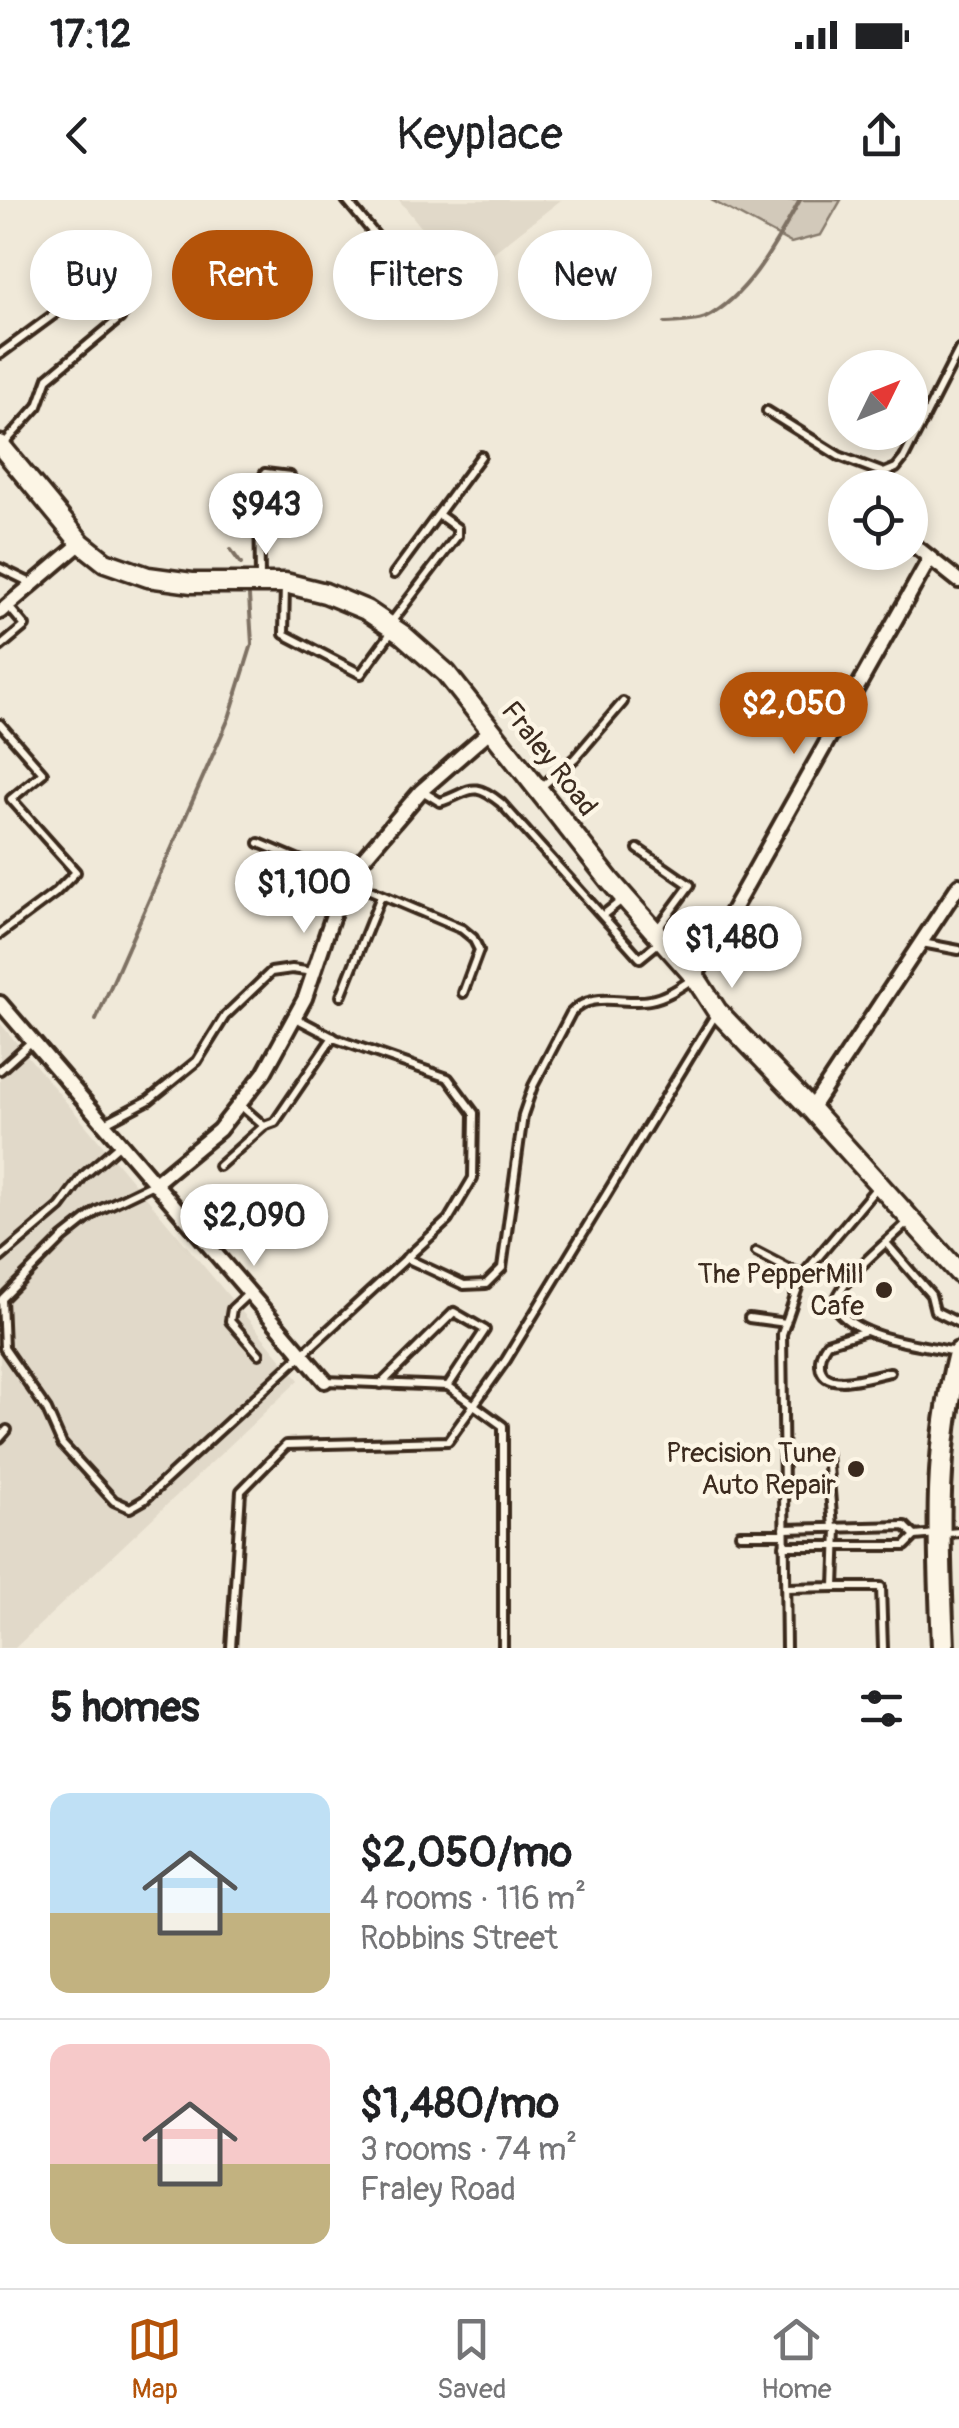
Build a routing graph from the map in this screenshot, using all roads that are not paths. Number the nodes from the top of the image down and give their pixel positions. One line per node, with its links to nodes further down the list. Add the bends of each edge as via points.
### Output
1 (346, 200): 2 (lane)
2 (371, 230)
3 (959, 350): 5 (lane, via 904,458 884,473 840,456)
4 (0, 354): 6 (lane, via 106,276 124,292 127,308 120,318 48,378 38,406)
5 (767, 411)
6 (1, 446): 10 (street, Fraley Road)
7 (481, 456): 9 (lane)
8 (290, 476): 15 (lane, via 265,474 259,485)
9 (439, 515): 13 (lane); 19 (lane, via 457,528 457,536)
10 (81, 542): 15 (street, Fraley Road, via 105,562 148,578); 17 (street)
11 (930, 558): 14 (street); 38 (street)
12 (0, 568): 17 (lane)
13 (394, 574)
14 (959, 580)
15 (260, 582): 16 (street, Fraley Road)
16 (285, 583): 19 (street, Fraley Road, via 325,592); 19 (lane, via 284,634 361,674)
17 (34, 584): 18 (street)
18 (4, 609): 20 (lane, via 25,626)
19 (392, 627): 23 (street, Fraley Road, via 446,672)
20 (0, 647)
21 (623, 702): 24 (lane, via 576,758)
22 (0, 724): 33 (lane, via 43,772 11,799 76,872)
23 (492, 729): 24 (street, Fraley Road); 25 (street)
24 (538, 789): 31 (street, Fraley Road)
25 (421, 790): 28 (street); 32 (lane, via 440,802 465,790 487,791)
26 (259, 844): 28 (lane)
27 (638, 850): 34 (lane, via 690,885)
28 (348, 884): 30 (lane); 37 (street)
29 (959, 885): 35 (street)
30 (381, 896): 39 (lane, via 473,938 478,957); 40 (lane)
31 (624, 898): 32 (lane); 34 (street, Fraley Road)
32 (603, 915): 34 (lane, via 640,958)
33 (0, 934)
34 (659, 936): 38 (street, Fraley Road)
35 (921, 943): 36 (lane); 48 (street)
36 (959, 950)
37 (314, 972): 43 (street); 49 (lane, via 272,972 225,1016 197,1061 149,1100)
38 (695, 977): 42 (street, Fraley Road); 59 (lane, via 648,1001 603,998 571,1013 532,1086 502,1268 486,1284 464,1284)
39 (464, 993)
40 (341, 996)
41 (0, 1004): 45 (street)
42 (718, 1011): 48 (street, Fraley Road); 74 (lane)
43 (296, 1018): 44 (lane); 47 (street)
44 (333, 1037): 50 (lane, via 275,1122); 59 (lane, via 448,1078 474,1113 473,1178 448,1220)
45 (32, 1041): 46 (lane); 49 (street)
46 (0, 1070)
47 (239, 1104): 50 (lane); 53 (street, via 219,1130)
48 (811, 1109): 54 (street, Fraley Road)
49 (103, 1124): 51 (street)
50 (264, 1126): 52 (lane)
51 (120, 1144): 53 (street); 58 (lane)
52 (219, 1166)
53 (154, 1184): 62 (street); 69 (lane, via 98,1211 2,1299 4,1348 62,1444 114,1501 130,1508)
54 (879, 1185): 55 (street, Fraley Road); 61 (lane)
55 (910, 1220): 56 (lane); 60 (street, Fraley Road)
56 (886, 1244): 64 (lane, via 931,1295 935,1310); 66 (lane, via 834,1306)
57 (756, 1252): 61 (lane)
58 (0, 1258)
59 (406, 1258): 69 (lane)
60 (959, 1274)
61 (802, 1276): 65 (lane)
62 (248, 1294): 68 (lane, via 232,1308 230,1321); 69 (street)
63 (748, 1318): 65 (lane)
64 (959, 1322)
65 (786, 1323): 79 (lane)
66 (868, 1331): 67 (lane); 70 (lane, via 827,1342 821,1372 835,1382)
67 (959, 1353): 80 (main road, via 941,1443)
68 (258, 1354)
69 (300, 1356): 71 (street)
70 (890, 1372)
71 (324, 1381): 72 (lane)
72 (380, 1385): 73 (lane); 73 (lane, via 454,1312 485,1330)
73 (448, 1386): 74 (lane)
74 (474, 1402): 87 (lane, via 448,1440 286,1445 252,1479 241,1491); 88 (lane, via 503,1426)
75 (8, 1430): 76 (lane)
76 (0, 1438)
77 (828, 1454): 78 (lane)
78 (835, 1528): 79 (lane); 82 (lane, via 905,1526); 84 (lane)
79 (784, 1531): 81 (lane); 83 (lane)
80 (949, 1533): 82 (lane); 91 (main road)
81 (740, 1534)
82 (915, 1536): 84 (lane, via 905,1546)
83 (784, 1546): 84 (lane); 86 (lane)
84 (837, 1546): 85 (lane)
85 (834, 1587): 86 (lane); 90 (lane, via 881,1587)
86 (785, 1588): 89 (lane)
87 (231, 1648)
88 (503, 1648)
89 (786, 1648)
90 (883, 1648)
91 (943, 1648)

